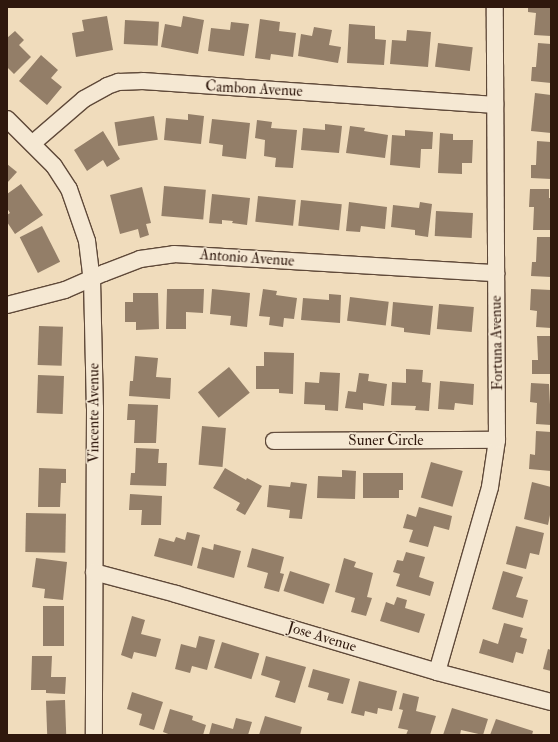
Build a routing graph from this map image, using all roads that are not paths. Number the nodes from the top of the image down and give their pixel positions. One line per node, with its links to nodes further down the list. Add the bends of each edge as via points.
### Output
1 (495, 7): 2 (street, Fortuna Avenue)
2 (495, 105): 4 (street, Cambon Avenue, via 143,81 118,82 84,99); 5 (street, Fortuna Avenue)
3 (7, 119): 4 (street, Vincente Avenue)
4 (33, 144): 6 (street, Vincente Avenue, via 54,166 69,189 87,241)
5 (496, 273): 6 (street, Antonio Avenue, via 174,254 140,259); 8 (street, Fortuna Avenue)
6 (92, 278): 7 (street, Antonio Avenue, via 65,290); 10 (street, Vincente Avenue, via 95,408)
7 (7, 306)
8 (497, 440): 9 (street, Suner Circle); 11 (street, Fortuna Avenue, via 490,487)
9 (274, 441)
10 (94, 572): 11 (street, Jose Avenue); 13 (street, Vincente Avenue)
11 (437, 672): 12 (street, Jose Avenue)
12 (551, 702)
13 (94, 735)

